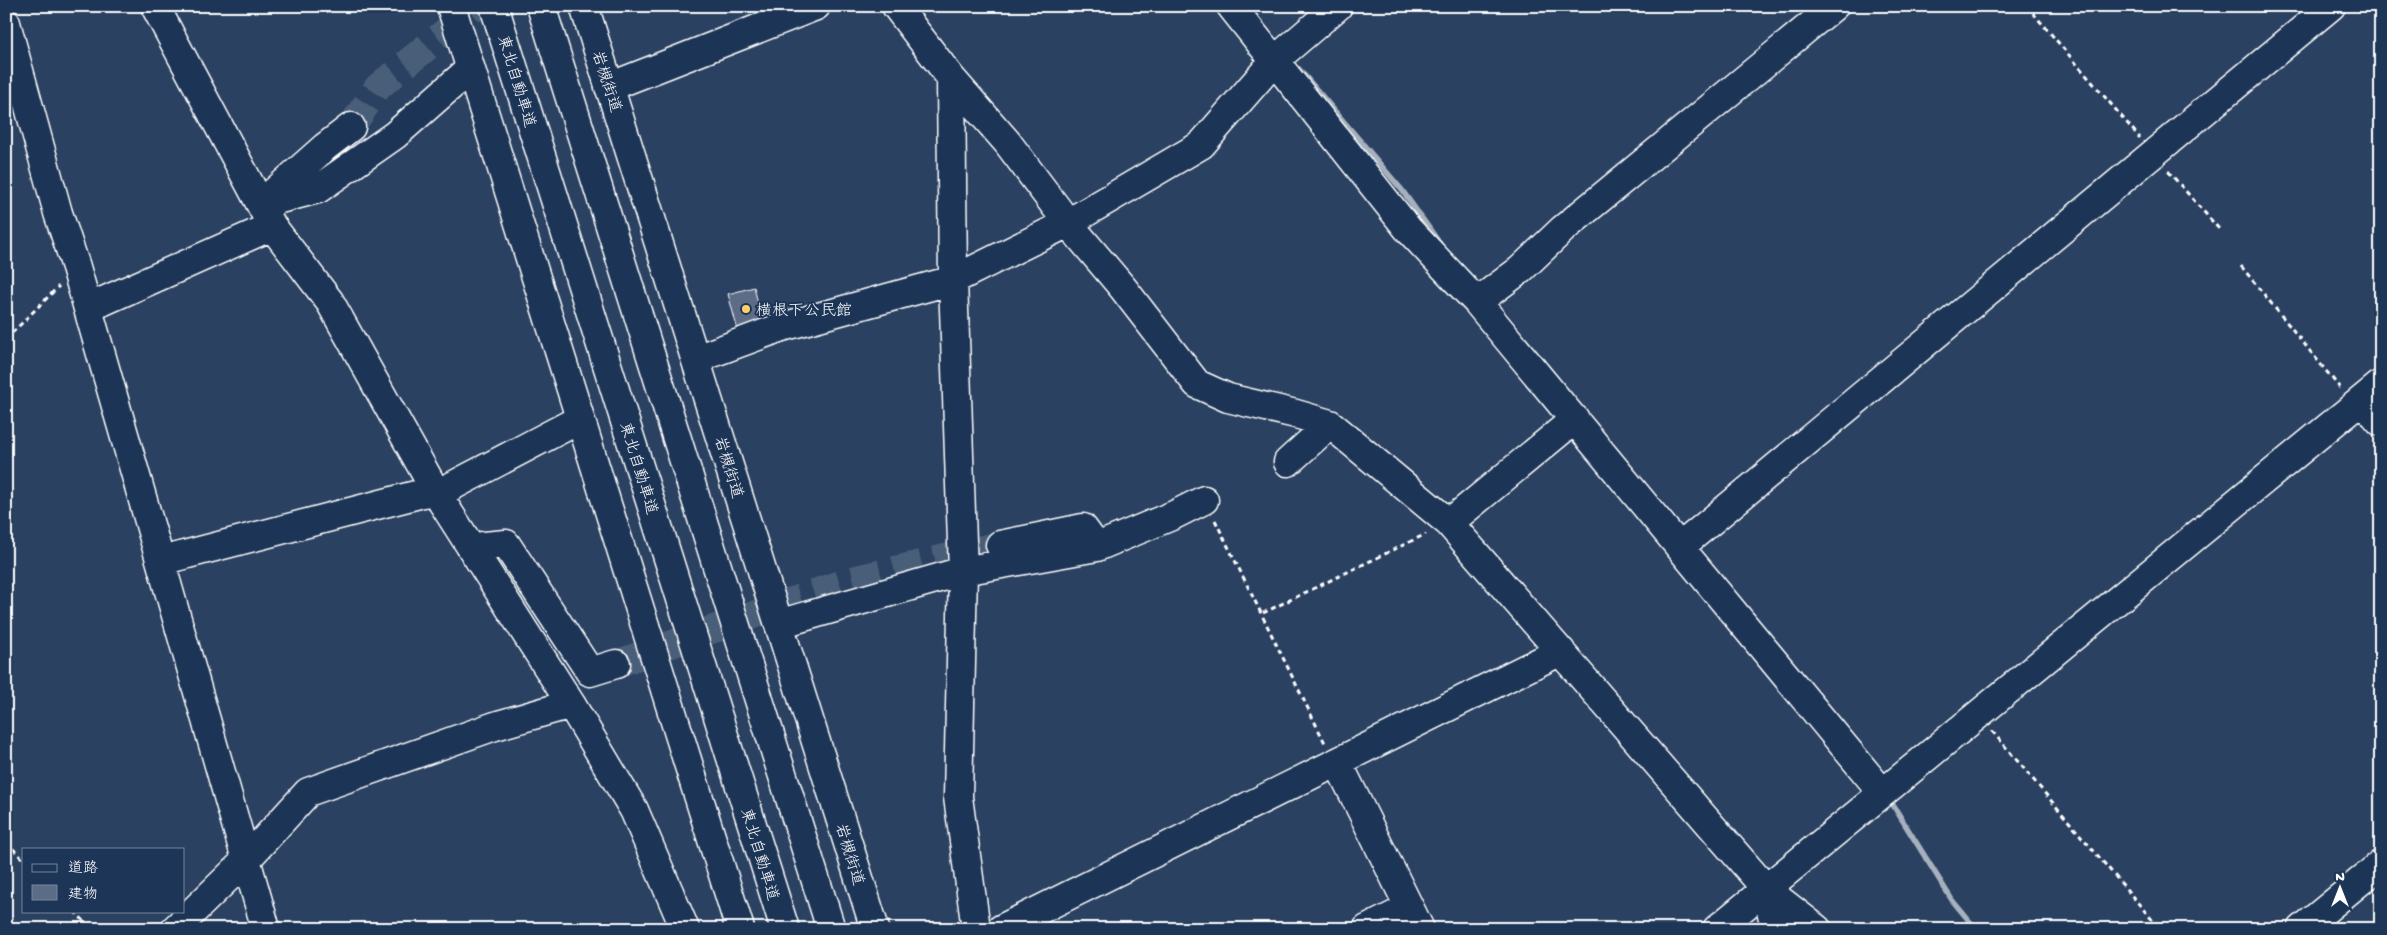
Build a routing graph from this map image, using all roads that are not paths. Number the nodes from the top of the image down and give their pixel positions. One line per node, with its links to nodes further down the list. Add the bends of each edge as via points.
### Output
1 (155, 6): 18 (main road)
2 (451, 6): 14 (main road)
3 (494, 6): 53 (main road, 東北自動車道)
4 (541, 6): 54 (main road)
5 (584, 6): 16 (main road, 岩槻街道)
6 (816, 6): 16 (main road)
7 (896, 6): 15 (main road)
8 (1231, 6): 13 (main road)
9 (1338, 6): 13 (main road)
10 (1834, 6): 21 (main road, via 1562,229 1520,270)
11 (2331, 6): 36 (main road)
12 (6, 23): 22 (main road, via 58,214)
13 (1275, 60): 19 (main road, via 1201,145); 21 (main road, via 1408,229)
14 (470, 69): 18 (main road, via 396,135 318,189); 26 (main road)
15 (951, 78): 19 (main road, via 1007,142); 20 (main road)
16 (609, 87): 23 (main road, 岩槻街道)
17 (351, 126): 18 (main road, via 324,147)
18 (267, 215): 22 (main road); 30 (main road, via 330,302)
19 (1068, 223): 20 (main road); 28 (main road, via 1197,384 1228,398)
20 (953, 280): 23 (main road, via 782,327); 38 (main road)
21 (1477, 302): 25 (main road)
22 (88, 308): 37 (main road)
23 (696, 359): 39 (main road, 岩槻街道)
24 (2366, 396): 27 (main road); 44 (main road)
25 (1575, 418): 32 (main road); 36 (main road)
26 (580, 419): 30 (main road); 52 (main road)
27 (2381, 422)
28 (1330, 424): 29 (main road); 32 (main road)
29 (1288, 462)
30 (437, 494): 34 (main road); 37 (main road, via 427,492)
31 (1204, 500): 35 (main road)
32 (1449, 523): 40 (main road)
33 (1000, 545): 35 (main road, via 1083,528)
34 (472, 547): 41 (main road, via 506,544 590,672); 42 (main road)
35 (1097, 547): 38 (main road)
36 (1680, 547): 44 (main road)
37 (161, 561): 45 (main road)
38 (963, 571): 39 (main road); 56 (main road, via 958,797)
39 (779, 624): 55 (main road, 岩槻街道)
40 (1561, 651): 43 (main road); 47 (main road)
41 (616, 664)
42 (571, 704): 45 (main road, via 494,726 308,792); 51 (main road, via 634,810)
43 (1337, 764): 48 (main road); 57 (main road)
44 (1882, 792): 47 (main road)
45 (246, 860): 49 (main road); 50 (main road)
46 (2381, 864): 62 (main road)
47 (1767, 890): 59 (main road); 60 (main road); 61 (main road)
48 (1415, 918): 58 (main road)
49 (175, 929)
50 (266, 929)
51 (684, 929)
52 (740, 929)
53 (785, 929)
54 (831, 929)
55 (875, 929)
56 (976, 929)
57 (1001, 929)
58 (1367, 929)
59 (1717, 929)
60 (1775, 929)
61 (1817, 929)
62 (2302, 929)

